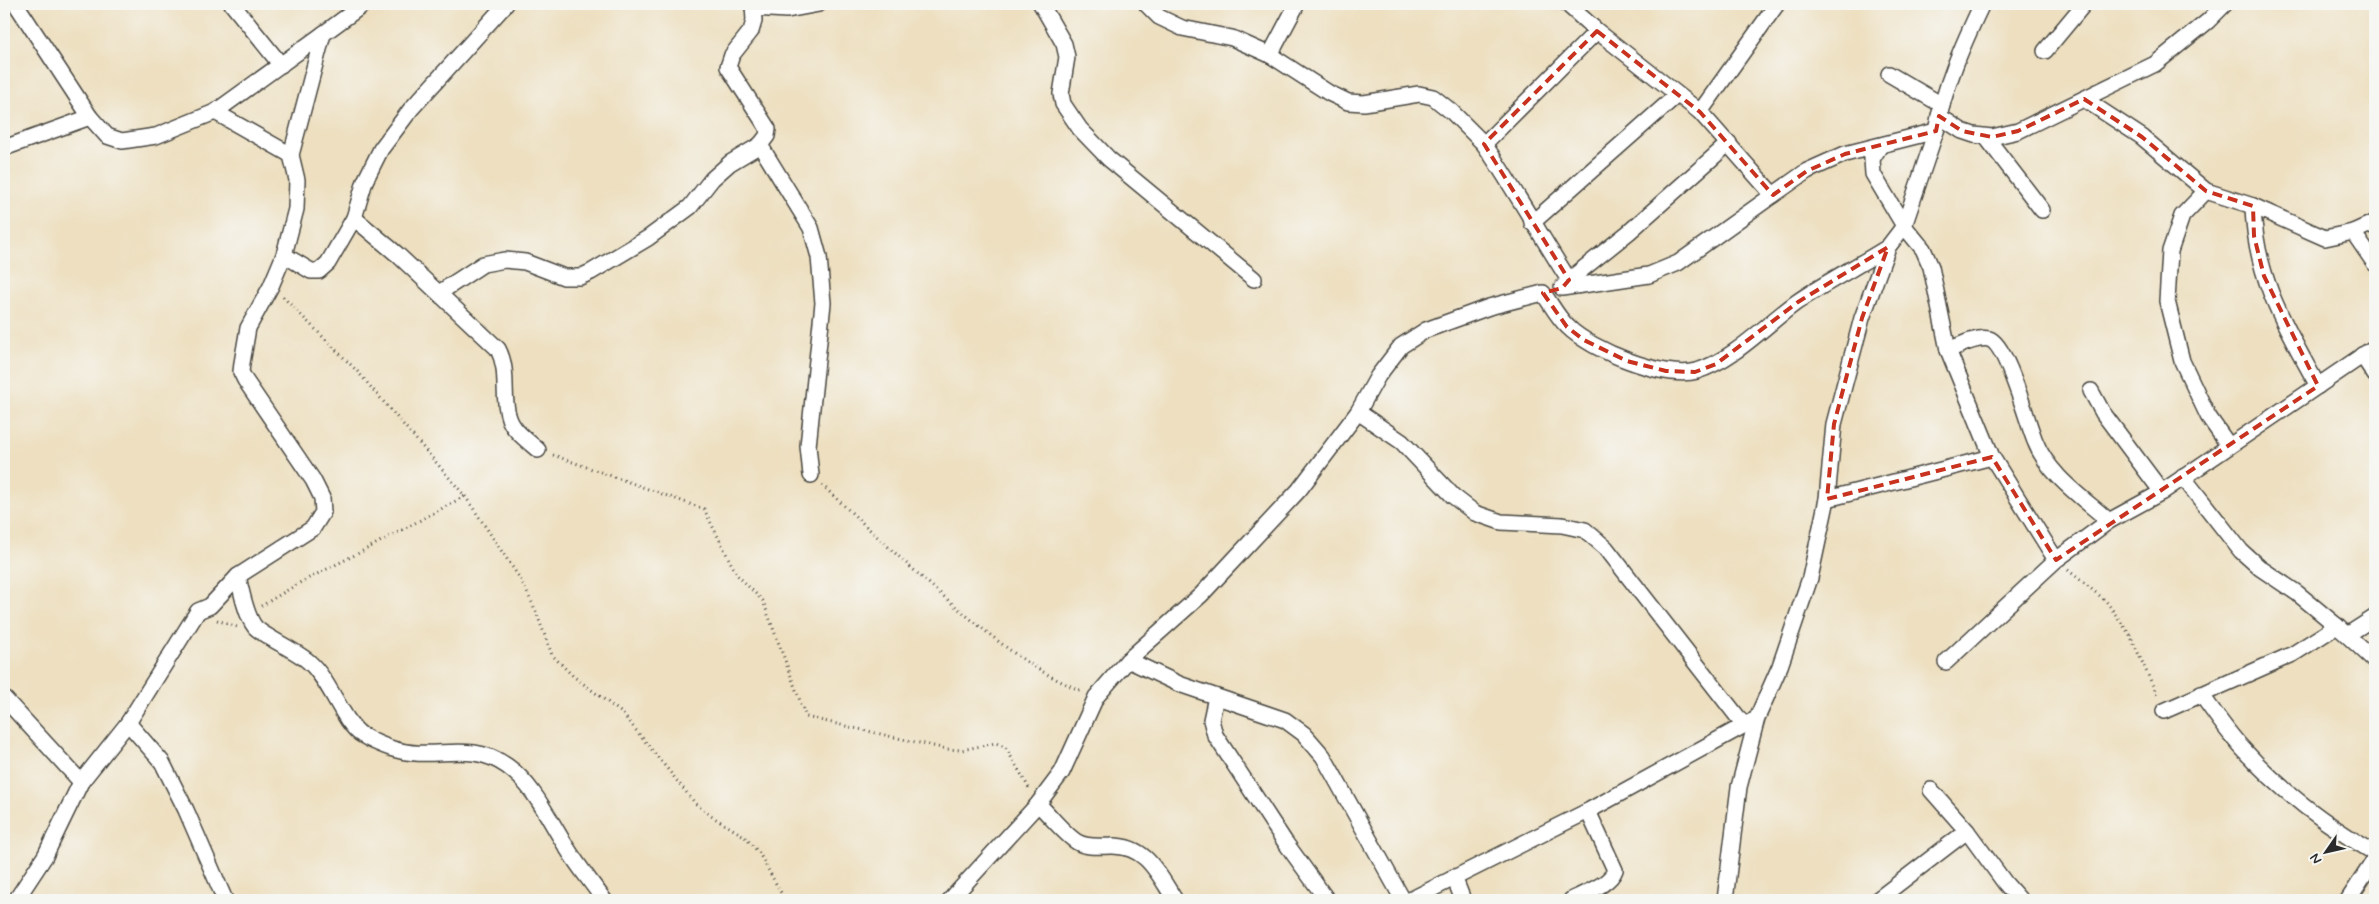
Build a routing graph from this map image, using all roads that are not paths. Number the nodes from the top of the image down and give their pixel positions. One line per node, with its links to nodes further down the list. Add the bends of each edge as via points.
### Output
1 (16, 4): 25 (street)
2 (232, 4): 19 (street)
3 (364, 4): 16 (street)
4 (506, 4): 38 (street, via 411,109 381,149 365,181)
5 (819, 4): 14 (street, via 787,10)
6 (1041, 4): 46 (street, via 1064,44 1067,57 1061,94 1063,104 1080,129 1109,159)
7 (1146, 4): 18 (street, via 1159,17 1182,28 1232,38)
8 (1297, 4): 18 (street)
9 (1567, 4): 15 (street)
10 (1777, 4): 24 (street)
11 (1982, 4): 26 (street, via 1963,43)
12 (2084, 4): 17 (street)
13 (2225, 4): 22 (street, via 2155,64)
14 (753, 6): 30 (street, via 751,31 732,55 728,67 768,129)
15 (1597, 32): 21 (street); 29 (street)
16 (323, 34): 19 (street); 33 (street)
17 (2045, 51)
18 (1270, 55): 29 (street, via 1348,102 1364,103 1419,94 1433,97)
19 (281, 65): 23 (street)
20 (1889, 74): 26 (street)
21 (1677, 95): 24 (street); 40 (street)
22 (2084, 99): 27 (street, via 2018,131); 34 (street, via 2142,138)
23 (215, 112): 25 (street, via 156,136 122,141 107,136); 33 (street)
24 (1700, 112): 28 (street)
25 (90, 117): 32 (street)
26 (1939, 117): 27 (street, via 1962,131); 31 (street); 41 (street)
27 (1986, 137): 37 (street)
28 (1729, 143): 35 (street); 47 (street)
29 (1484, 144): 40 (street)
30 (760, 145): 48 (street, via 712,178 690,207 648,238 592,272 580,277 564,277 525,262 505,260 483,264); 60 (street, via 811,228 819,257 823,303 808,446)
31 (1880, 146): 35 (street, via 1845,154 1807,170); 41 (street, via 1872,159 1872,174)
32 (4, 148)
33 (291, 155): 44 (street, via 298,204)
34 (2206, 191): 36 (street); 57 (street, via 2182,216 2170,252 2167,301 2182,361 2208,416)
35 (1773, 195): 47 (street, via 1678,263 1649,275)
36 (2253, 206): 42 (street, via 2325,238); 54 (street, via 2254,236 2264,276 2287,330)
37 (2042, 210)
38 (354, 218): 44 (street, via 323,269 311,271); 48 (street)
39 (2375, 222): 42 (street)
40 (1532, 223): 47 (street)
41 (1904, 226): 43 (street); 51 (street, via 1923,249 1932,268)
42 (2353, 232): 45 (street)
43 (1888, 248): 49 (street, via 1798,302 1716,364 1695,372 1666,371 1627,361 1584,340 1567,327); 63 (street, via 1862,318 1834,424)
44 (284, 255): 66 (street, via 248,328 241,372 313,480 322,498 323,512 313,528)
45 (2375, 264)
46 (1254, 279)
47 (1565, 284): 49 (street)
48 (440, 293): 58 (street, via 498,349 504,360 509,418 517,431)
49 (1544, 293): 56 (street, via 1426,330 1401,346 1378,376)
50 (2375, 347): 52 (street)
51 (1948, 350): 59 (street); 64 (street, via 1981,339 1995,342 2009,366 2042,457 2054,473)
52 (2362, 356): 53 (street); 54 (street)
53 (2375, 375)
54 (2318, 386): 57 (street)
55 (2091, 391): 62 (street, via 2103,413)
56 (1358, 412): 69 (street, via 1299,490 1200,595); 76 (street, via 1402,442 1453,496 1475,513 1501,522 1562,525 1585,530 1606,548)
57 (2229, 446): 61 (street)
58 (538, 450)
59 (1992, 457): 63 (street); 65 (street)
60 (811, 474)
61 (2183, 477): 62 (street); 68 (street, via 2241,551)
62 (2162, 492): 64 (street)
63 (1827, 499): 76 (street, via 1810,578 1780,666)
64 (2109, 522): 65 (street)
65 (2056, 560): 71 (street)
66 (238, 576): 77 (street, via 210,606 198,611); 88 (street, via 252,620 309,662 324,678 349,722 362,735 406,752 442,754 469,751 490,755 508,767 525,782)
67 (2375, 617): 68 (street)
68 (2342, 630): 70 (street); 72 (street)
69 (1128, 660): 73 (street); 80 (street, via 1096,697 1062,772)
70 (2375, 661)
71 (1946, 662)
72 (2201, 694): 75 (street); 83 (street, via 2241,747 2267,774 2319,817)
73 (1216, 697): 91 (street, via 1211,720 1215,735); 92 (street, via 1285,720 1304,734 1322,756)
74 (4, 698): 78 (street)
75 (2164, 711)
76 (1751, 722): 81 (street); 96 (street)
77 (128, 723): 78 (street); 87 (street, via 162,762)
78 (81, 782): 86 (street, via 45,856)
79 (1931, 790): 82 (street)
80 (1038, 804): 89 (street); 90 (street, via 1076,842 1088,846 1135,849 1149,860)
81 (1588, 811): 85 (street); 95 (street, via 1615,870 1606,881)
82 (1967, 832): 97 (street); 98 (street)
83 (2375, 853)
84 (2375, 858): 99 (street)
85 (1454, 877): 93 (street); 94 (street)
86 (16, 900)
87 (226, 900)
88 (604, 900)
89 (950, 900)
90 (1175, 900)
91 (1327, 900)
92 (1403, 900)
93 (1410, 900)
94 (1462, 900)
95 (1571, 900)
96 (1725, 900)
97 (1877, 900)
98 (2020, 900)
99 (2348, 900)

